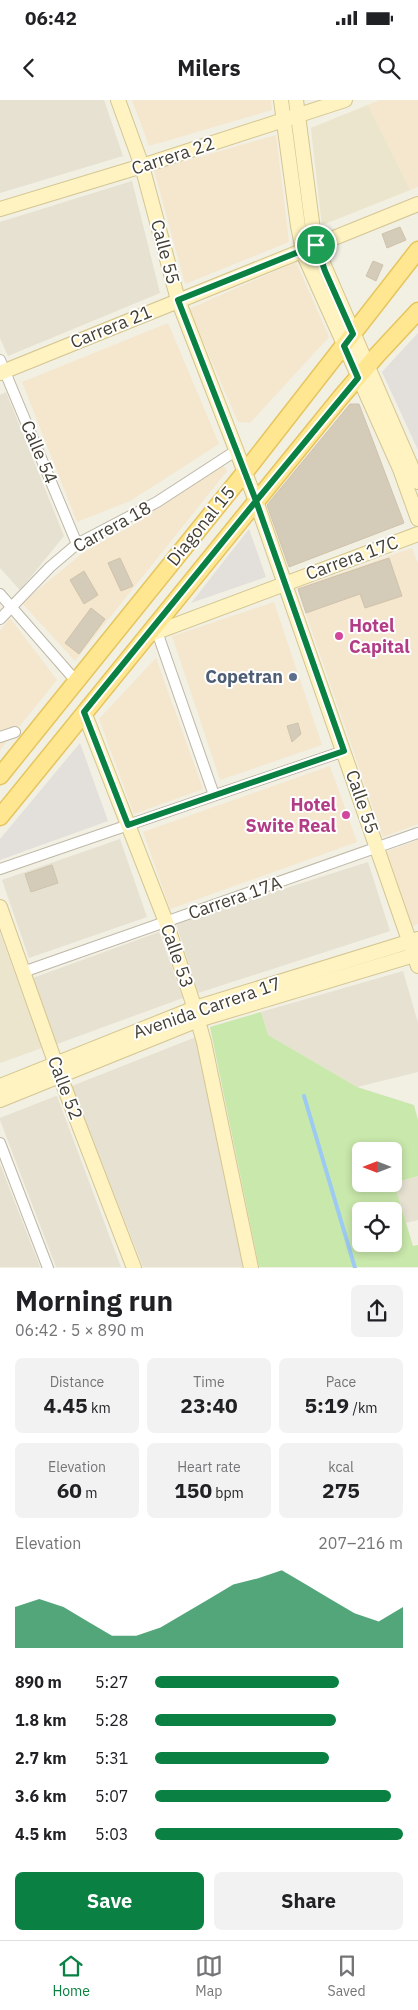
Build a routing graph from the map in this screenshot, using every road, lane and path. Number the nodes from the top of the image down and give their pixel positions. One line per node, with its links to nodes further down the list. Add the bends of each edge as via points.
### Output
1 (118, 100): 7 (street, Calle 55)
2 (280, 100): 6 (street)
3 (296, 100): 5 (street)
4 (345, 100): 5 (street, Carrera 22)
5 (298, 115): 6 (street, Carrera 22); 10 (street)
6 (283, 120): 7 (street, Carrera 22); 12 (street)
7 (142, 166): 9 (street, Carrera 22); 13 (street, Calle 55)
8 (418, 204): 10 (street, Carrera 21)
9 (0, 209)
10 (316, 245): 12 (street, Carrera 21); 15 (street)
11 (418, 250): 15 (main road, Diagonal 15)
12 (302, 251): 13 (street, Carrera 21); 15 (street)
13 (178, 300): 16 (street, Carrera 21); 18 (street, Calle 55)
14 (418, 311): 17 (main road, Diagonal 15)
15 (348, 340): 17 (street); 19 (main road, Diagonal 15)
16 (2, 368): 24 (street, Calle 54)
17 (363, 372): 20 (street, via 407,453); 21 (main road, Diagonal 15); 22 (street)
18 (237, 450): 19 (street, Calle 55); 24 (street, Carrera 18, via 157,502)
19 (245, 472): 21 (street, Calle 55); 30 (main road, Diagonal 15)
20 (418, 482)
21 (256, 501): 25 (street, Calle 55); 29 (main road, Diagonal 15)
22 (418, 519)
23 (418, 534): 25 (street, Carrera 17C)
24 (77, 544): 27 (street, Carrera 18)
25 (285, 583): 29 (street, Carrera 17C); 34 (street, Calle 55)
26 (0, 594): 27 (street)
27 (11, 606): 28 (street, Carrera 18); 30 (street)
28 (0, 619)
29 (153, 631): 31 (main road, Diagonal 15); 36 (street)
30 (76, 681): 35 (main road, Diagonal 15)
31 (84, 712): 37 (main road, Diagonal 15); 38 (street, Calle 53)
32 (15, 732): 33 (street)
33 (0, 736)
34 (344, 751): 36 (street); 40 (street, Calle 55)
35 (0, 776)
36 (214, 796): 38 (street)
37 (0, 817)
38 (128, 825): 41 (street); 43 (street, Calle 53)
39 (418, 833): 40 (street, Carrera 17A)
40 (378, 847): 43 (street, Carrera 17A); 44 (street, Calle 55)
41 (0, 869)
42 (0, 907): 45 (street, Calle 52)
43 (166, 922): 45 (street, Carrera 17A); 46 (street, Calle 53)
44 (416, 951): 46 (street, Avenida Carrera 17)
45 (23, 972): 47 (street, Calle 52)
46 (196, 1014): 47 (street, Avenida Carrera 17); 53 (street, Calle 53)
47 (58, 1070): 48 (street, Avenida Carrera 17); 49 (street, Avenida Carrera 17); 52 (street, Calle 52)
48 (0, 1086)
49 (0, 1100)
50 (0, 1143): 51 (street)
51 (48, 1268)
52 (134, 1268)
53 (251, 1268)

